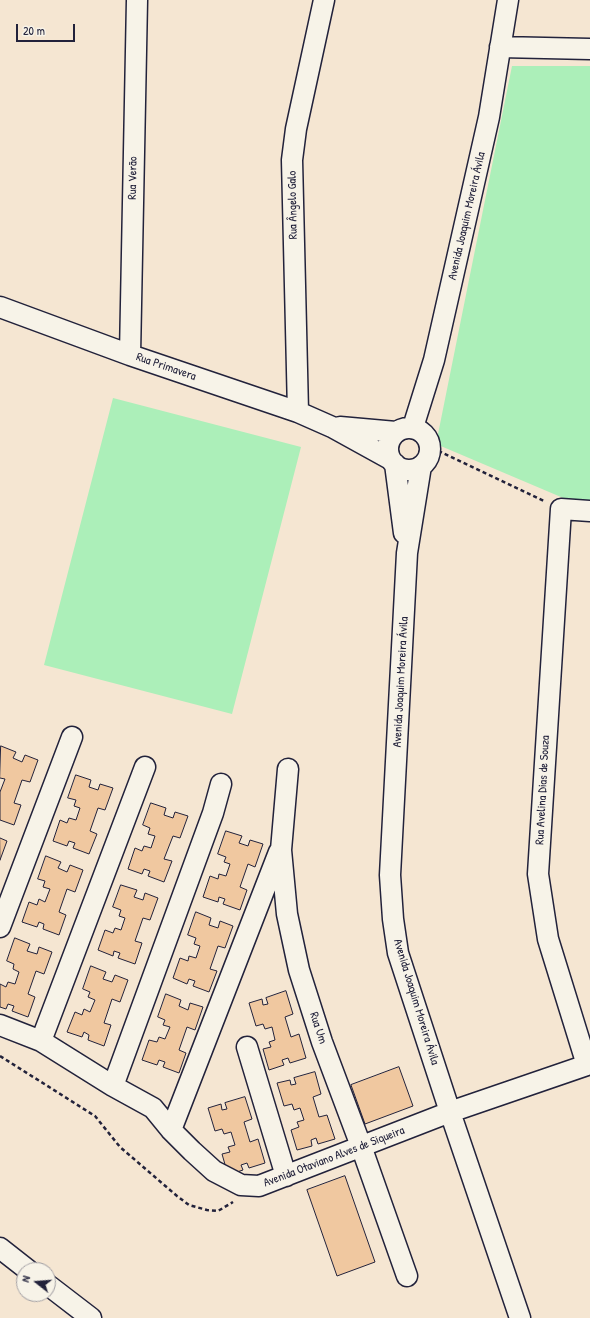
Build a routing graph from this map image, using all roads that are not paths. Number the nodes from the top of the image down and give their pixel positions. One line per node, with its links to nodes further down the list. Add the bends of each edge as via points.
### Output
1 (137, 0): 7 (street, Rua Verão)
2 (324, 0): 8 (street, Rua Ângelo Galo, via 292,160)
3 (508, 0): 4 (street, Avenida Joaquim Moreira Ávila)
4 (500, 47): 5 (street); 10 (street, Avenida Joaquim Moreira Ávila, via 489,116 436,353 414,424)
5 (590, 50)
6 (0, 307): 7 (street, Rua Primavera)
7 (130, 356): 8 (street, Rua Primavera)
8 (298, 412): 9 (street, Rua Primavera)
9 (332, 427): 11 (street, Rua Primavera); 12 (street, Rua Primavera)
10 (418, 429): 11 (street, via 403,428); 13 (street, via 424,434 430,447 429,455)
11 (396, 432): 12 (street, via 388,444 388,452)
12 (393, 462): 13 (street, via 408,470); 15 (street, Avenida Joaquim Moreira Ávila)
13 (421, 466): 15 (street, Avenida Joaquim Moreira Ávila)
14 (590, 511): 25 (street, Rua Avelina Dias de Souza, via 560,508 538,874 548,939)
15 (407, 553): 27 (street, Avenida Joaquim Moreira Ávila, via 390,875 393,919 398,953)
16 (72, 737): 21 (street)
17 (145, 767): 23 (street)
18 (288, 769): 20 (street, Rua Um)
19 (221, 784): 26 (street, via 213,813)
20 (280, 850): 28 (street); 29 (street, Rua Um, via 287,914 299,970 322,1042)
21 (0, 927)
22 (0, 1025): 23 (street, Avenida Otaviano Alves de Siqueira)
23 (41, 1041): 26 (street, Avenida Otaviano Alves de Siqueira)
24 (247, 1047): 30 (street)
25 (589, 1065): 27 (street, Avenida Otaviano Alves de Siqueira)
26 (113, 1086): 28 (street, Avenida Otaviano Alves de Siqueira, via 153,1108)
27 (450, 1112): 29 (street, Avenida Otaviano Alves de Siqueira); 36 (street, Avenida Joaquim Moreira Ávila)
28 (171, 1130): 30 (street, Avenida Otaviano Alves de Siqueira, via 214,1171 241,1185 259,1186)
29 (361, 1146): 30 (street, Avenida Otaviano Alves de Siqueira); 33 (street, Rua Um)
30 (286, 1176)
31 (0, 1248): 32 (street)
32 (18, 1262)
33 (407, 1276)
34 (56, 1291): 35 (street)
35 (91, 1318)
36 (520, 1318)

